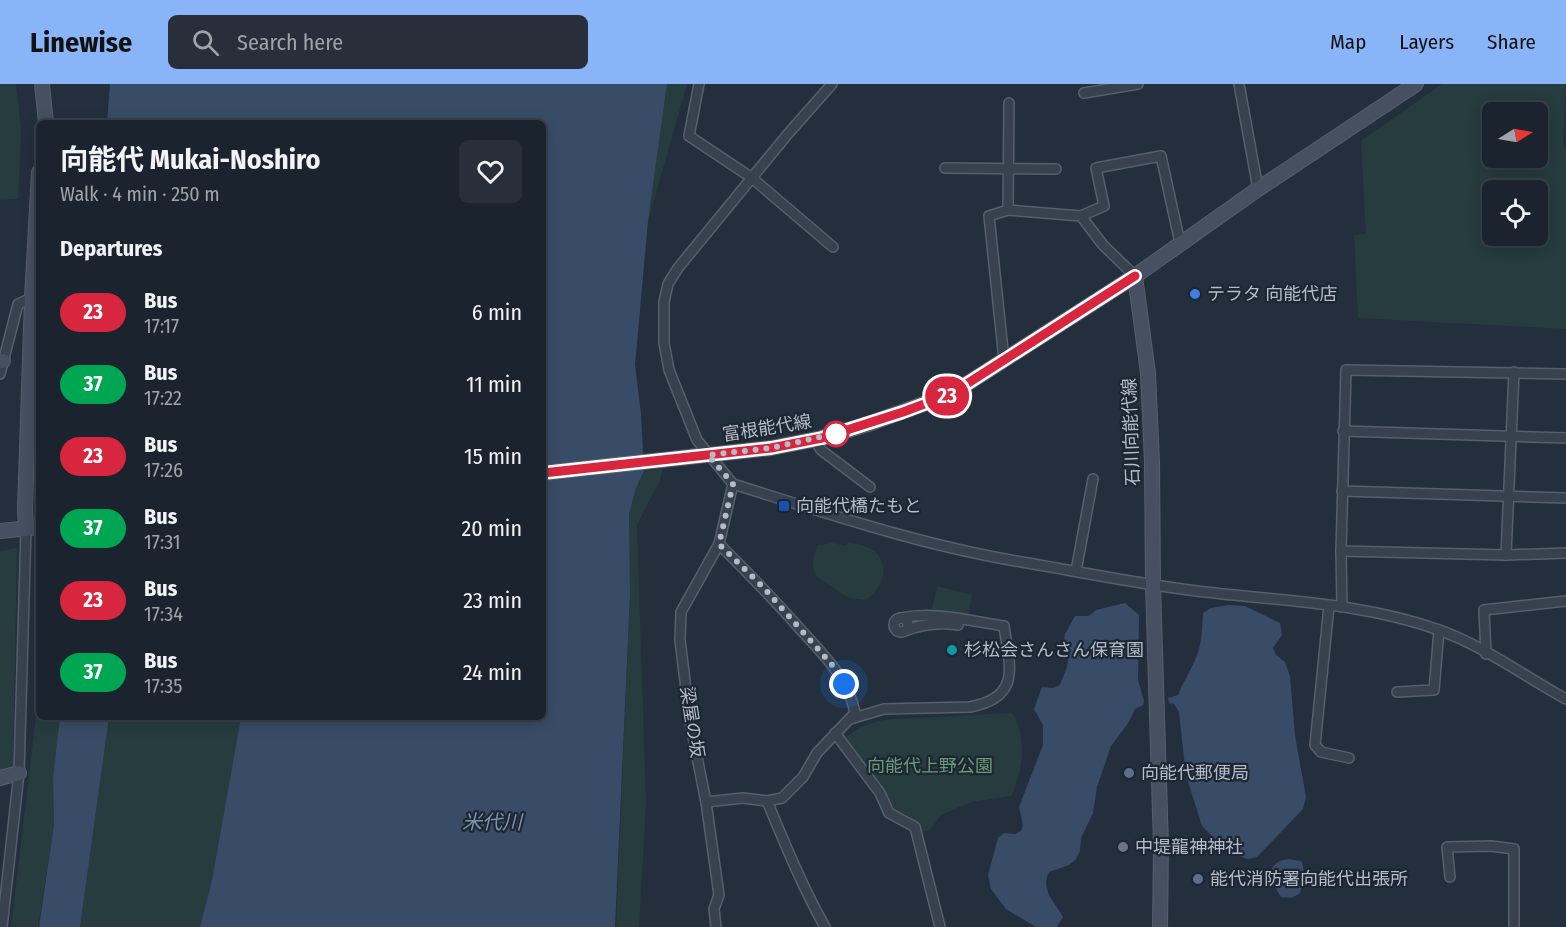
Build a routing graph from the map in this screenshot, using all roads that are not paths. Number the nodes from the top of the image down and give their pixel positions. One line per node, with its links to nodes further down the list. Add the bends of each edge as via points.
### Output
1 (42, 84): 9 (main road)
2 (699, 84): 13 (street, via 689,136)
3 (832, 84): 13 (street)
4 (1138, 84): 7 (street)
5 (1239, 84): 14 (street)
6 (1416, 84): 14 (main road)
7 (1084, 93)
8 (1009, 103): 11 (street)
9 (46, 120)
10 (945, 168): 11 (street)
11 (1007, 168): 12 (street); 15 (street)
12 (1056, 169)
13 (752, 178): 19 (street); 30 (street, via 678,268 663,302 669,370)
14 (1258, 189): 18 (main road)
15 (1008, 210): 16 (street); 22 (street, via 989,216)
16 (1081, 216): 18 (street, via 1104,206 1096,168 1161,156); 20 (street, via 1103,245)
17 (36, 226): 21 (main road)
18 (1180, 243): 20 (main road)
19 (833, 247)
20 (1135, 276): 22 (main road, 富根能代線); 45 (main road, 石川向能代線, via 1148,373)
21 (32, 298): 23 (street, via 18,304); 38 (main road, via 25,509)
22 (1004, 360): 29 (main road, 富根能代線, via 951,394)
23 (1, 365)
24 (1514, 372): 25 (street); 26 (street, via 1346,370); 27 (street)
25 (1566, 374)
26 (1343, 431): 27 (street); 35 (street)
27 (1512, 436): 28 (street); 36 (street)
28 (1566, 438)
29 (814, 439): 30 (main road, 富根能代線); 34 (street, via 821,450)
30 (708, 455): 31 (main road, 富根能代線); 33 (street)
31 (546, 473)
32 (1093, 479): 44 (street)
33 (733, 484): 40 (street, 梁屋の坂); 44 (street, via 924,543)
34 (870, 486)
35 (1342, 491): 36 (street); 41 (street)
36 (1509, 496): 37 (street); 43 (street)
37 (1566, 498)
38 (33, 528): 39 (main road); 57 (street)
39 (0, 531)
40 (719, 544): 54 (street, via 834,667 853,700 855,713); 60 (street, 梁屋の坂, via 681,612 685,682)
41 (1341, 551): 43 (street); 48 (street)
42 (1566, 553): 43 (street)
43 (1506, 555)
44 (1076, 571): 45 (street)
45 (1153, 585): 47 (street); 66 (main road, 石川向能代線)
46 (1566, 601): 51 (street, via 1484,610)
47 (1329, 606): 48 (street); 56 (street, via 1315,745 1321,752)
48 (1342, 607): 50 (street, via 1397,616)
49 (1004, 629): 49 (street, via 933,615 901,618 908,623 905,631 946,623); 54 (street, via 1011,673 1001,693 992,700 970,707 884,710)
50 (1439, 630): 51 (street); 52 (street, via 1434,690)
51 (1486, 654): 53 (street)
52 (1397, 692)
53 (1566, 699)
54 (850, 719): 55 (street)
55 (835, 733): 59 (street, via 803,777 782,798); 65 (street, via 880,793 889,813 915,826)
56 (1349, 758)
57 (19, 772): 58 (main road); 62 (street)
58 (0, 778)
59 (767, 801): 60 (street, via 743,798); 64 (street)
60 (706, 802): 63 (street, 梁屋の坂, via 719,895 714,909)
61 (1450, 877): 67 (street, via 1447,847 1514,849)
62 (2, 927)
63 (716, 927)
64 (825, 927)
65 (940, 927)
66 (1160, 927)
67 (1514, 927)

